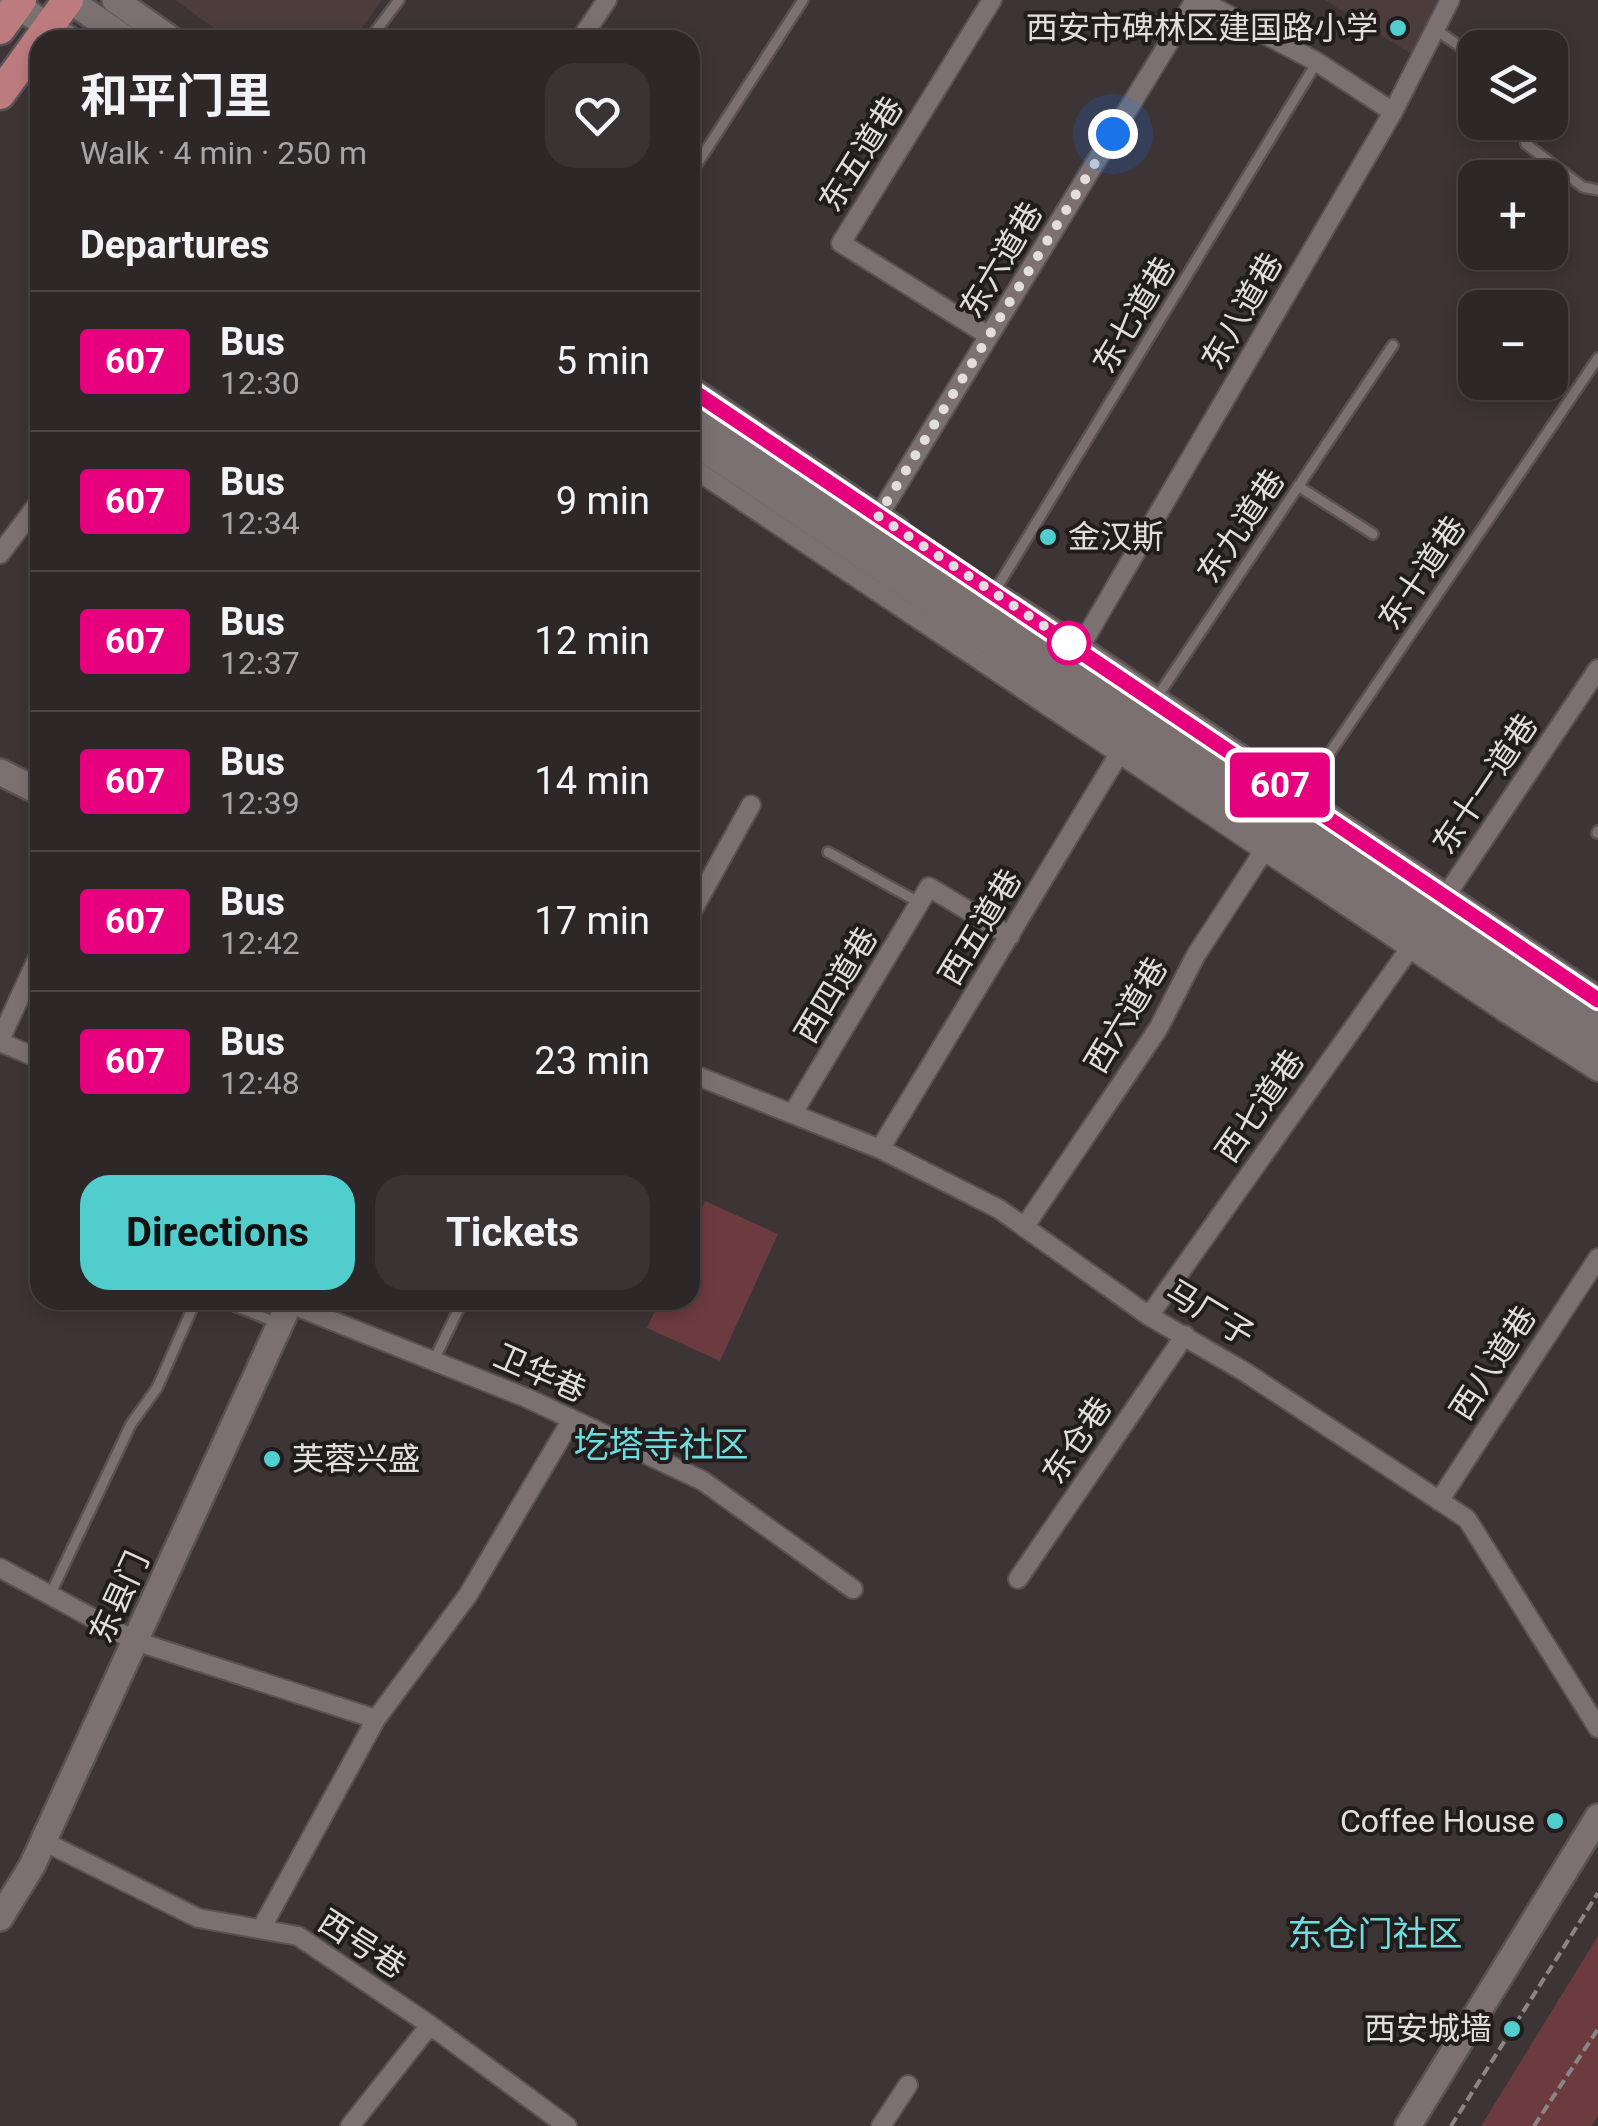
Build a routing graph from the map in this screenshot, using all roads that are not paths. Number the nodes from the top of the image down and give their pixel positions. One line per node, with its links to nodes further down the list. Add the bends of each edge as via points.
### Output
1 (116, 0): 15 (main road)
2 (399, 0): 16 (lane)
3 (607, 0): 17 (street)
4 (804, 0): 24 (lane)
5 (992, 0): 26 (street, 东五道巷, via 841,243)
6 (1198, 0): 19 (street); 26 (street, 东六道巷)
7 (1450, 0): 10 (street, 东八道巷)
8 (84, 4): 12 (main road); 13 (main road); 14 (main road)
9 (12, 9): 11 (main road)
10 (1435, 29): 18 (lane); 22 (street, 东八道巷)
11 (54, 30)
12 (62, 30)
13 (80, 30)
14 (116, 30)
15 (158, 30)
16 (376, 30)
17 (587, 30)
18 (1458, 46)
19 (1318, 62): 22 (street); 38 (lane, 东七道巷)
20 (30, 64): 21 (main road)
21 (0, 94)
22 (1392, 112): 39 (street, 东八道巷)
23 (1525, 140): 25 (lane, via 1583,187)
24 (700, 160)
25 (1598, 190)
26 (989, 336): 35 (street, 东六道巷)
27 (1393, 345): 33 (lane, 东九道巷)
28 (1598, 358): 45 (lane, 东十道巷)
29 (700, 397): 35 (main road)
30 (700, 419): 35 (main road)
31 (700, 445): 35 (main road)
32 (700, 472): 41 (street)
33 (1298, 486): 36 (lane); 41 (lane, 东九道巷)
34 (30, 514): 37 (street)
35 (868, 533): 38 (main road); 41 (main road)
36 (1372, 534)
37 (0, 554)
38 (993, 594): 39 (main road)
39 (1079, 649): 41 (main road)
40 (1598, 669): 49 (street, 东十一道巷)
41 (1137, 726): 45 (main road); 45 (main road); 50 (street, 西五道巷)
42 (0, 772): 43 (main road)
43 (30, 787)
44 (751, 805): 48 (street)
45 (1281, 824): 49 (main road); 49 (main road); 61 (street, 西六道巷, via 1196,955 1158,1029)
46 (828, 852): 47 (lane)
47 (925, 895): 50 (street); 59 (street, 西四道巷)
48 (700, 897)
49 (1427, 923): 52 (main road); 53 (main road); 55 (main road); 57 (street); 67 (street, 西七道巷)
50 (1010, 936): 60 (street, 西五道巷)
51 (30, 977): 54 (street)
52 (1598, 1000)
53 (1598, 1026)
54 (2, 1045): 56 (street)
55 (1598, 1051)
56 (30, 1055)
57 (1598, 1072)
58 (700, 1076): 59 (street, 马厂子)
59 (793, 1114): 60 (street, 马厂子)
60 (880, 1148): 61 (street, 马厂子)
61 (1025, 1226): 67 (street, 马厂子)
62 (1598, 1258): 71 (street, 西八道巷)
63 (192, 1310): 75 (lane)
64 (287, 1310): 76 (main road, 东县门)
65 (290, 1310): 69 (street, 卫华巷)
66 (458, 1310): 69 (lane)
67 (1149, 1316): 68 (street, 马厂子)
68 (1185, 1335): 71 (street, 马厂子); 73 (street, 东仓巷)
69 (434, 1361): 70 (street, 卫华巷)
70 (572, 1419): 74 (street, 卫华巷, via 703,1481); 77 (street, via 468,1595)
71 (1439, 1501): 78 (street, 马厂子, via 1467,1519)
72 (0, 1568): 75 (street)
73 (1018, 1579)
74 (853, 1589)
75 (50, 1595): 76 (street)
76 (135, 1642): 77 (street); 80 (main road, 东县门)
77 (376, 1719): 83 (street)
78 (1598, 1728)
79 (1598, 1816): 89 (main road)
80 (43, 1841): 81 (main road, 东县门); 83 (street, 西号巷, via 198,1918)
81 (9, 1883): 82 (main road, 东县门)
82 (0, 1918)
83 (261, 1930): 84 (street, 西号巷, via 298,1936)
84 (430, 2025): 86 (street); 87 (street, 西号巷)
85 (908, 2085): 88 (street)
86 (350, 2126)
87 (567, 2126)
88 (880, 2126)
89 (1408, 2126)

